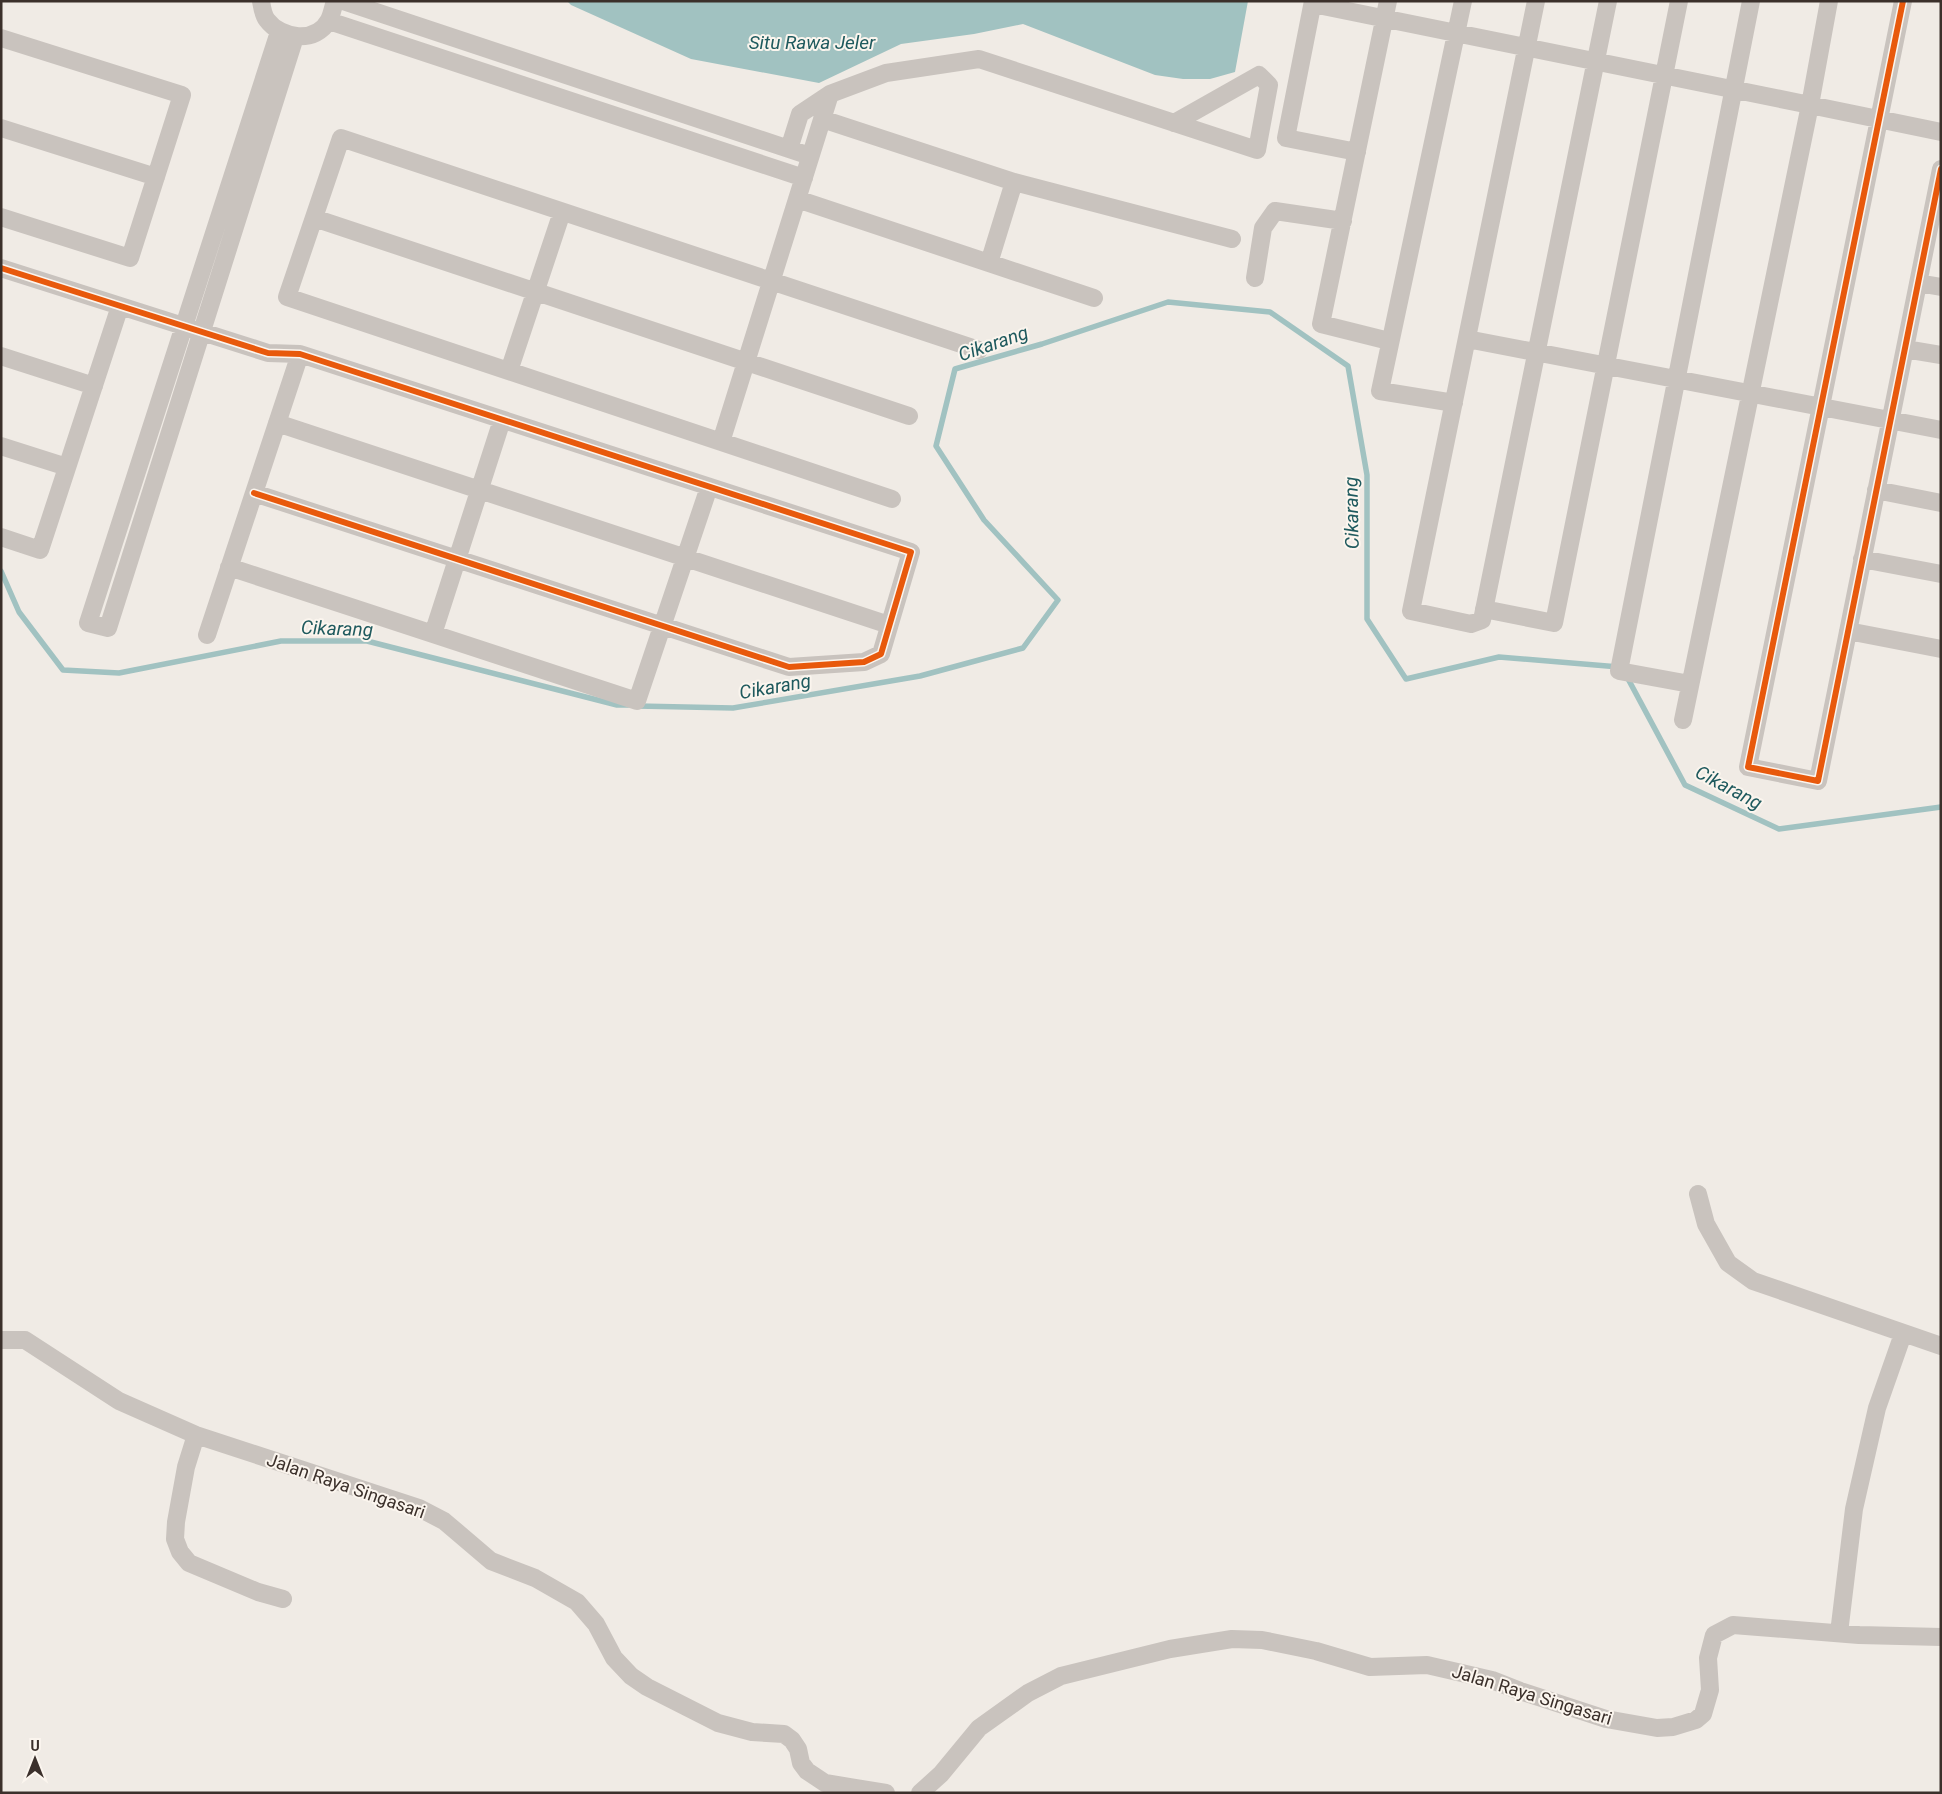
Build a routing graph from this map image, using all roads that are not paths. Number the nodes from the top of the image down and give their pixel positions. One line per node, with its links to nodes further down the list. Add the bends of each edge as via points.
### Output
1 (261, 1): 15 (street, via 266,18)
2 (335, 1): 13 (street)
3 (343, 1): 20 (street)
4 (1463, 1): 14 (street)
5 (1536, 1): 17 (street)
6 (1608, 1): 18 (street)
7 (1679, 1): 19 (street)
8 (1751, 1): 21 (street)
9 (1829, 1): 24 (street)
10 (1903, 1): 26 (street)
11 (1313, 2): 12 (street); 32 (street, via 1286,138)
12 (1387, 10): 14 (street); 32 (street)
13 (329, 21): 15 (street, via 314,33); 23 (street)
14 (1457, 33): 17 (street); 58 (street)
15 (287, 34): 55 (street); 56 (street)
16 (1, 38): 36 (street, via 182,95)
17 (1527, 47): 18 (street); 57 (street)
18 (1596, 61): 19 (street); 61 (street)
19 (1664, 75): 21 (street); 66 (street)
20 (568, 76): 23 (street); 30 (street)
21 (1733, 89): 24 (street); 68 (street)
22 (830, 94): 25 (street); 27 (street, via 886,73 979,58); 31 (street, via 800,114)
23 (561, 98): 34 (street)
24 (1810, 105): 26 (street); 70 (street)
25 (822, 119): 33 (street); 38 (street)
26 (1879, 119): 29 (street); 72 (street)
27 (1174, 123): 27 (street, via 1257,150 1269,85 1259,75)
28 (1, 128): 36 (street)
29 (1941, 132)
30 (750, 136): 31 (street); 34 (street)
31 (789, 149): 33 (street)
32 (1357, 152): 44 (street)
33 (810, 156): 37 (street)
34 (744, 159): 37 (street)
35 (1941, 169): 40 (street)
36 (156, 177): 42 (street, via 130,258)
37 (804, 178): 39 (street)
38 (1014, 182): 45 (street); 46 (street)
39 (797, 199): 46 (street); 49 (street)
40 (1937, 210): 50 (street)
41 (562, 212): 43 (street, via 341,138); 49 (street); 52 (street)
42 (1, 217)
43 (314, 218): 52 (street); 67 (street, via 287,297)
44 (1343, 221): 48 (street, via 1275,210 1263,228); 58 (street, via 1321,324)
45 (1232, 239)
46 (989, 263): 53 (street)
47 (1, 268): 54 (street)
48 (1255, 278)
49 (771, 282): 60 (street); 65 (street)
50 (1918, 283): 51 (street); 59 (street)
51 (1941, 287)
52 (536, 292): 65 (street); 67 (street)
53 (1094, 298)
54 (120, 306): 55 (street); 69 (street)
55 (184, 326): 56 (street); 56 (street, via 88,623 108,628)
56 (202, 331): 62 (street, via 268,353)
57 (1467, 339): 61 (street); 71 (street)
58 (1389, 341): 71 (street, via 1380,391)
59 (1905, 349): 63 (street); 75 (street)
60 (979, 350)
61 (1537, 353): 66 (street); 93 (street)
62 (300, 354): 74 (street); 76 (street)
63 (1941, 355)
64 (1, 356): 69 (street)
65 (746, 362): 73 (street); 78 (street)
66 (1606, 366): 68 (street); 93 (street, via 1554,623)
67 (509, 371): 78 (street)
68 (1676, 380): 70 (street); 100 (street, via 1619,671)
69 (94, 386): 80 (street)
70 (1750, 394): 72 (street); 100 (street)
71 (1454, 403): 93 (street, via 1411,611 1471,624 1482,620)
72 (1821, 407): 75 (street); 96 (street, via 1748,767 1818,781)
73 (908, 416)
74 (502, 420): 81 (street); 82 (street)
75 (1890, 421): 77 (street); 83 (street)
76 (277, 423): 82 (street); 84 (street)
77 (1941, 430)
78 (722, 442): 85 (street)
79 (1, 446): 80 (street)
80 (67, 467): 87 (street, via 40,550)
81 (709, 487): 88 (street); 94 (street, via 911,552)
82 (479, 490): 88 (street); 89 (street)
83 (1876, 490): 86 (street); 90 (street)
84 (254, 493): 89 (street); 91 (street)
85 (892, 498)
86 (1941, 503)
87 (1, 537)
88 (685, 558): 94 (street); 95 (street)
89 (457, 559): 95 (street); 97 (street)
90 (1862, 559): 92 (street); 96 (street)
91 (229, 567): 97 (street); 98 (street)
92 (1941, 574)
93 (1484, 610)
94 (889, 625): 95 (street, via 881,654 864,662 789,667)
95 (662, 626): 97 (street, via 637,702)
96 (1848, 631): 99 (street)
97 (433, 634)
98 (207, 635)
99 (1941, 649)
100 (1690, 684): 101 (street)
101 (1683, 720)
102 (1698, 1194): 103 (street, via 1706,1224 1728,1263 1747,1276 1788,1294)
103 (1903, 1334): 105 (street); 108 (street, via 1877,1408 1854,1509)
104 (1, 1340): 106 (street, Jalan Raya Singasari, via 25,1340 119,1401)
105 (1941, 1346)
106 (196, 1436): 107 (street, via 186,1467 176,1522 175,1539 180,1552 189,1563 258,1592); 110 (street, Jalan Raya Singasari, via 419,1508 444,1521 491,1561 535,1578 577,1602 596,1624 614,1658 647,1687 718,1723 752,1732 784,1734 798,1749 807,1772 825,1783)
107 (282, 1598)
108 (1839, 1633): 109 (street, Jalan Raya Singasari); 111 (street, Jalan Raya Singasari, via 1733,1626 1723,1630 1714,1635 1710,1648 1710,1690 1703,1714 1681,1725 1657,1728 1606,1719 1492,1680 1427,1665 1370,1667 1262,1640 1232,1639 1170,1649 1061,1676 1028,1693 979,1728 941,1774)
109 (1941, 1637)
110 (886, 1793)
111 (920, 1793)

